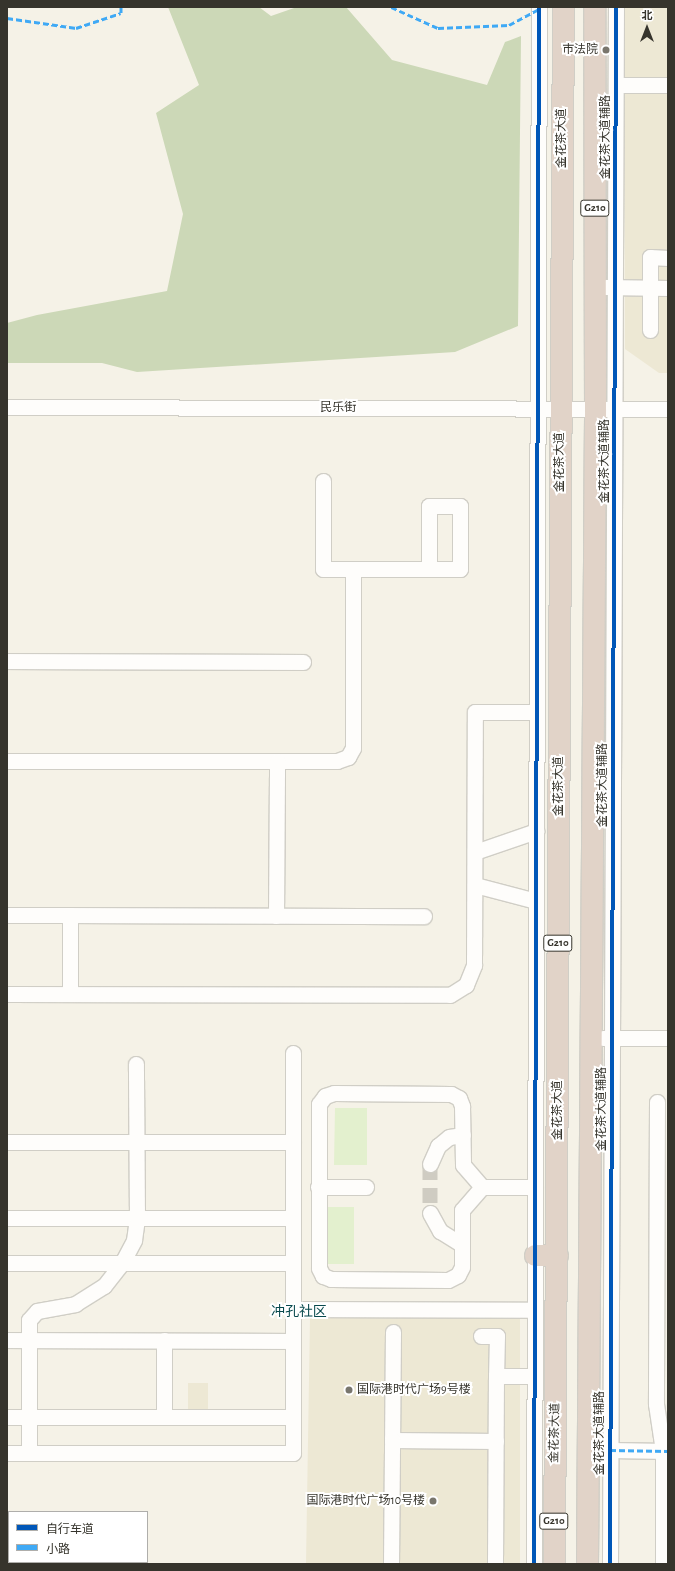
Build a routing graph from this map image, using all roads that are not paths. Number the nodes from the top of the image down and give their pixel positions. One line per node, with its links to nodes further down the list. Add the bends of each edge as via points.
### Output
1 (539, 7): 13 (street)
2 (563, 7): 14 (highway, 金花茶大道 / G210)
3 (594, 7): 8 (highway, G210)
4 (616, 7): 5 (street, 金花茶大道辅路)
5 (616, 85): 6 (street); 8 (street, 金花茶大道辅路)
6 (668, 85)
7 (668, 258): 9 (street, via 650,258)
8 (605, 287): 9 (street); 15 (highway, G210)
9 (650, 288): 10 (street); 11 (street)
10 (668, 288)
11 (650, 330)
12 (7, 408): 13 (street, 民乐街)
13 (538, 409): 14 (street, 民乐街); 22 (street)
14 (560, 409): 15 (street, 民乐街); 56 (highway, 金花茶大道 / G210)
15 (605, 409): 16 (street, 民乐街); 35 (highway, G210); 36 (street, 金花茶大道辅路)
16 (668, 410)
17 (324, 481): 18 (street, via 323,569)
18 (353, 569): 19 (street); 24 (street, via 353,748 348,756 337,761)
19 (429, 569): 19 (street, via 460,569 460,506 429,506)
20 (7, 661): 21 (street)
21 (303, 662)
22 (537, 712): 25 (street); 26 (street, via 475,712)
23 (7, 760): 24 (street)
24 (277, 761): 31 (street)
25 (536, 831): 26 (street); 28 (street)
26 (475, 852): 27 (street)
27 (475, 885): 28 (street); 34 (street, via 474,965 466,985 450,994)
28 (536, 901): 49 (street)
29 (7, 915): 30 (street)
30 (70, 915): 31 (street); 34 (street)
31 (276, 916): 32 (street)
32 (424, 916)
33 (7, 994): 34 (street)
34 (70, 994)
35 (590, 1037): 36 (street); 85 (highway, G210)
36 (612, 1038): 37 (street); 76 (street, 金花茶大道辅路)
37 (668, 1038)
38 (293, 1053): 44 (street)
39 (136, 1064): 43 (street)
40 (657, 1102): 77 (street, via 656,1404)
41 (463, 1135): 45 (street, via 450,1137 438,1146); 46 (street, via 462,1106 459,1098 451,1094 334,1093 325,1096 319,1104); 48 (street, via 463,1165)
42 (7, 1142): 43 (street)
43 (137, 1142): 44 (street); 52 (street)
44 (293, 1142): 53 (street)
45 (430, 1164)
46 (318, 1187): 47 (street); 54 (street, via 319,1268 323,1276 331,1279 448,1280 458,1275 462,1267)
47 (366, 1187)
48 (482, 1187): 49 (street); 54 (street, via 462,1210)
49 (535, 1187): 55 (street)
50 (430, 1213): 54 (street, via 440,1231)
51 (7, 1218): 52 (street)
52 (137, 1218): 53 (street); 58 (street, via 134,1240)
53 (293, 1218): 59 (street)
54 (461, 1244)
55 (535, 1255): 56 (highway); 61 (street)
56 (557, 1255): 84 (highway, 金花茶大道 / G210)
57 (7, 1263): 58 (street)
58 (122, 1263): 59 (street); 65 (street, via 104,1286 75,1304 37,1311 29,1320)
59 (293, 1263): 60 (street)
60 (293, 1309): 61 (street); 67 (street)
61 (535, 1310): 69 (street)
62 (393, 1332): 74 (street)
63 (481, 1336): 68 (street, via 497,1336)
64 (7, 1340): 65 (street)
65 (29, 1340): 66 (street); 71 (street)
66 (164, 1340): 67 (street); 72 (street)
67 (293, 1341): 73 (street)
68 (496, 1376): 69 (street); 75 (street)
69 (535, 1376): 83 (street)
70 (7, 1417): 71 (street)
71 (29, 1417): 72 (street); 79 (street)
72 (164, 1417): 73 (street)
73 (293, 1417): 79 (street, via 293,1453)
74 (392, 1440): 75 (street); 81 (street)
75 (496, 1441): 82 (street)
76 (610, 1450): 77 (street); 86 (street, 金花茶大道辅路)
77 (666, 1451): 80 (street)
78 (7, 1453): 79 (street)
79 (29, 1453)
80 (666, 1544): 87 (street)
81 (391, 1564)
82 (495, 1564)
83 (534, 1564)
84 (554, 1564)
85 (587, 1564)
86 (610, 1564)
87 (663, 1564)

